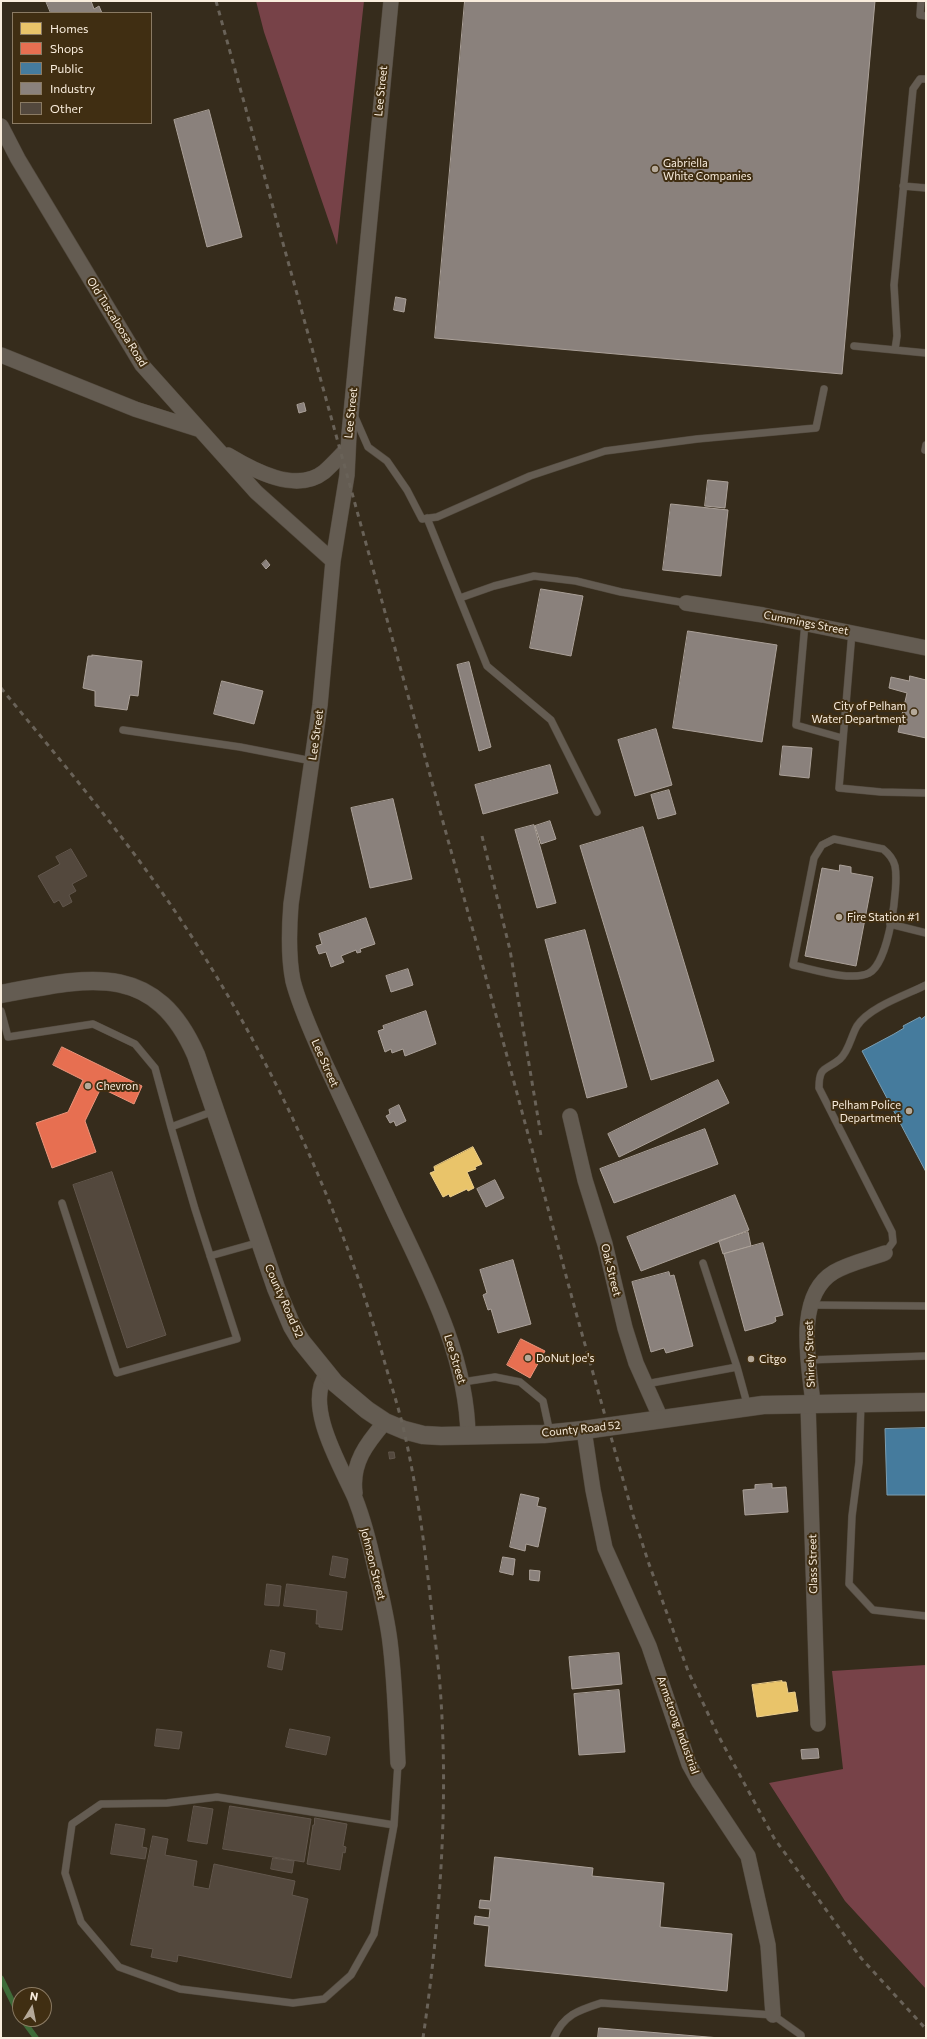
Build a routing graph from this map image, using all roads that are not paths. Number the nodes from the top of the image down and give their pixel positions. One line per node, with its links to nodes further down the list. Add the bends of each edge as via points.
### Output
1 (391, 1): 13 (street, Lee Street)
2 (921, 1): 3 (lane, via 920,15)
3 (926, 16)
4 (926, 79): 6 (lane, via 920,79 913,88)
5 (1, 126): 14 (street, Old Tuscaloosa Road, via 18,159 142,364)
6 (903, 186): 7 (lane); 9 (lane, via 894,285 897,336)
7 (926, 188)
8 (854, 346): 9 (lane)
9 (895, 350): 10 (lane)
10 (926, 353)
11 (1, 355): 14 (street, via 135,409)
12 (824, 389): 16 (lane, via 816,428 605,451 530,476 438,516)
13 (352, 409): 15 (street, Lee Street); 16 (lane, via 368,447 387,461 407,490 422,519)
14 (200, 429): 15 (street, via 228,455 246,466 284,480 303,481 323,473); 17 (street, Old Tuscaloosa Road, via 256,492)
15 (348, 448): 17 (street, Lee Street, via 347,475)
16 (427, 518): 18 (lane)
17 (333, 561): 25 (street, Lee Street, via 320,706)
18 (460, 598): 19 (lane, via 534,576 576,581); 27 (lane, via 487,666 551,720)
19 (686, 604): 20 (street, Cummings Street)
20 (805, 623): 21 (street, Cummings Street); 24 (lane, via 796,725)
21 (852, 632): 22 (street, Cummings Street); 24 (lane)
22 (926, 648)
23 (123, 730): 25 (lane, via 240,747)
24 (842, 738): 26 (lane, via 839,788)
25 (312, 761): 47 (street, Lee Street, via 289,928 294,982 324,1061 436,1303)
26 (926, 793)
27 (597, 812)
28 (890, 924): 28 (lane, via 883,954 869,973 851,976 793,965 814,858 822,845 834,839 882,849 889,853 895,864 896,878); 29 (lane)
29 (926, 933)
30 (926, 985): 38 (lane, via 864,1017 843,1055 821,1071 819,1078 819,1088 892,1232 893,1242)
31 (1, 994): 33 (street, County Road 52, via 60,983 95,980 128,985 147,994 182,1027 196,1055)
32 (1, 1011): 35 (lane, via 8,1037 93,1024 134,1044 155,1068)
33 (216, 1111): 35 (lane); 37 (street, County Road 52)
34 (570, 1116): 48 (street, Oak Street, via 625,1328)
35 (171, 1127): 39 (lane)
36 (62, 1203): 39 (lane, via 117,1373 237,1339)
37 (260, 1242): 39 (lane); 46 (street, County Road 52, via 292,1326)
38 (885, 1253): 41 (street, Shirely Street, via 834,1271 818,1286)
39 (210, 1256)
40 (703, 1263): 45 (lane)
41 (811, 1305): 42 (lane); 44 (street, Shirely Street, via 807,1334)
42 (926, 1306)
43 (926, 1356): 44 (lane)
44 (808, 1360): 51 (street, Shirely Street)
45 (737, 1367): 48 (lane); 52 (lane)
46 (327, 1374): 54 (street, County Road 52); 58 (street, Johnson Street, via 320,1388 320,1409 327,1433)
47 (463, 1382): 56 (lane, via 494,1377 520,1382 543,1401); 57 (street, Lee Street, via 468,1410)
48 (646, 1384): 53 (street, Oak Street)
49 (861, 1402): 50 (street, County Road 52); 51 (street, County Road 52); 59 (lane, via 849,1584 873,1610)
50 (926, 1402)
51 (810, 1404): 52 (street, County Road 52); 60 (street, Glass Street)
52 (748, 1407): 53 (street, County Road 52)
53 (661, 1420): 55 (street, County Road 52)
54 (385, 1422): 57 (street, County Road 52, via 423,1435); 58 (street, via 360,1455 354,1472)
55 (584, 1430): 56 (street, County Road 52); 63 (street, Armstrong Industrial, via 605,1548 650,1646 690,1764 748,1856 768,1945)
56 (550, 1433): 57 (street, County Road 52)
57 (468, 1436)
58 (356, 1500): 61 (street, Johnson Street, via 370,1544 388,1628)
59 (926, 1616)
60 (818, 1724)
61 (398, 1763): 62 (lane)
62 (394, 1824): 62 (lane, via 374,1934 351,1975 324,1999 293,2003 180,1990 119,1967 81,1922 65,1873 72,1824 101,1804 167,1803 217,1797)
63 (773, 2015): 64 (lane, via 601,2003 576,2012 559,2026); 65 (lane, via 801,2035)
64 (554, 2038)
65 (801, 2038)

